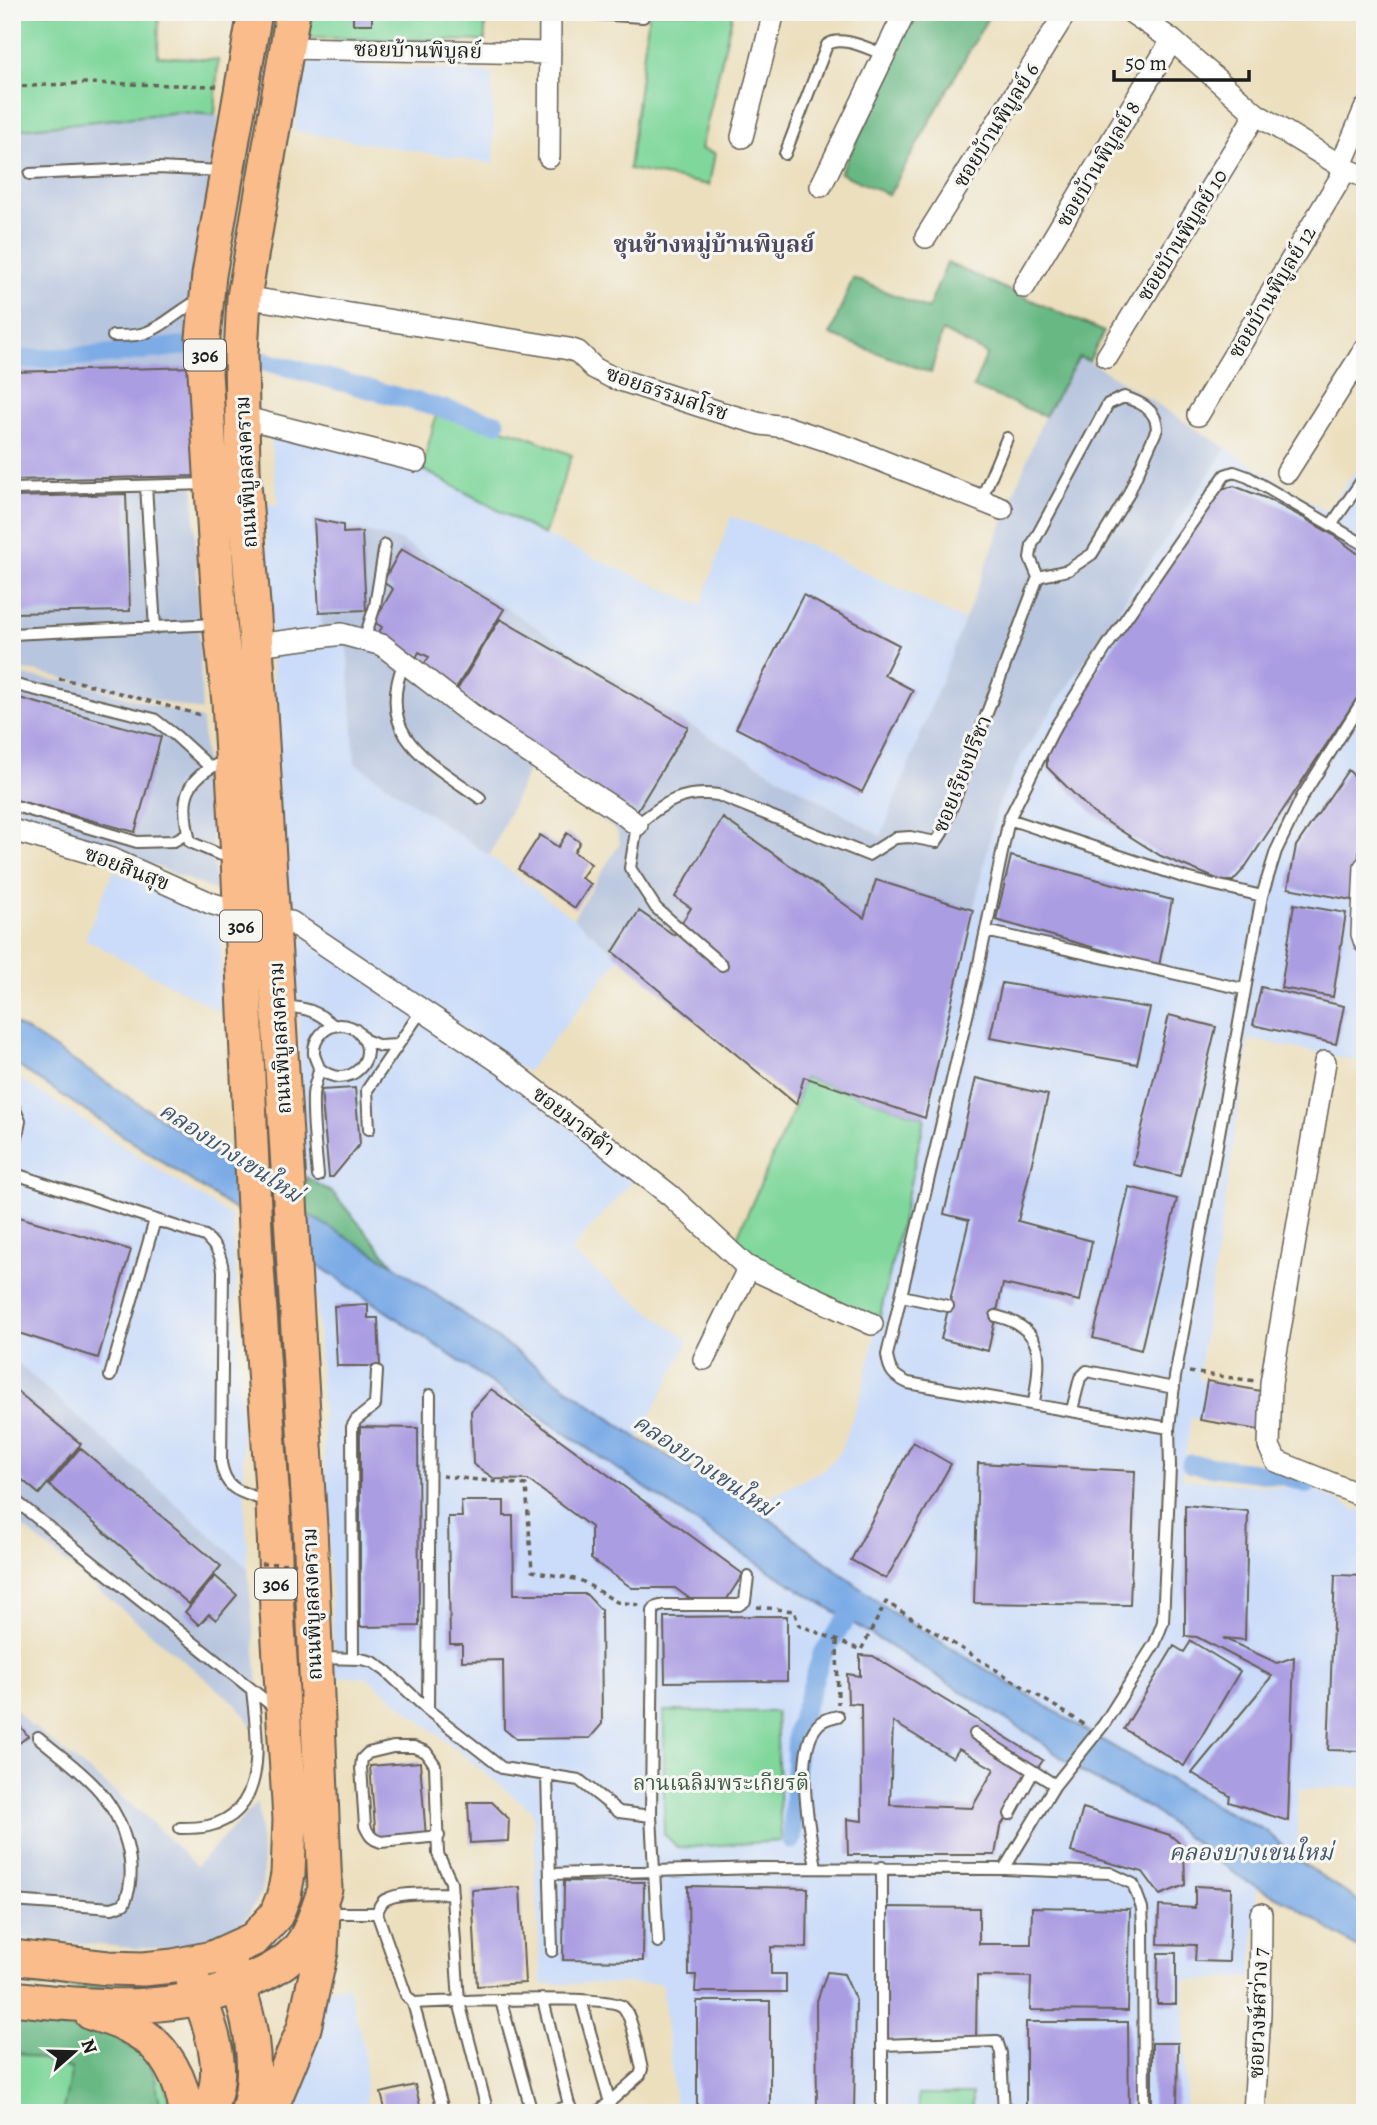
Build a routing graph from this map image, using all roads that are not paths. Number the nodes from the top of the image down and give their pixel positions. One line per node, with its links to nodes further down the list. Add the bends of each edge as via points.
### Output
1 (254, 12): 20 (main road, ถนนพิบูลสงคราม / 306)
2 (293, 12): 11 (main road, ถนนพิบูลสงคราม / 306)
3 (550, 12): 12 (street)
4 (564, 12): 9 (lane)
5 (774, 12): 16 (street)
6 (905, 12): 13 (street)
7 (1066, 12): 23 (street, ซอยบ้านพิบูลย์ 6)
8 (1131, 12): 10 (street)
9 (643, 17)
10 (1172, 40): 15 (street); 24 (street, ซอยบ้านพิบูลย์ 8)
11 (286, 48): 12 (street, ซอยบ้านพิบูลย์); 26 (main road, ถนนพิบูลสงคราม / 306)
12 (550, 53): 18 (street)
13 (886, 55): 17 (lane, via 843,41 827,45); 22 (street)
14 (1365, 109): 19 (street, ซอยบ้านพิบูลย์ 12)
15 (1256, 114): 19 (street); 29 (street, ซอยบ้านพิบูลย์ 10)
16 (742, 137)
17 (785, 154)
18 (549, 157)
19 (1351, 171): 30 (street, ซอยบ้านพิบูลย์ 12)
20 (229, 172): 21 (lane, via 157,168); 25 (main road, ถนนพิบูลสงคราม / 306)
21 (30, 174)
22 (821, 187)
23 (926, 237)
24 (1024, 287)
25 (207, 297): 27 (lane, via 151,330); 37 (main road, ถนนพิบูลสงคราม / 306, via 204,338)
26 (244, 297): 31 (main road, ถนนพิบูลสงคราม / 306); 40 (street, ซอยธรรมสโรช, via 569,349 611,377 850,448)
27 (113, 336)
28 (1365, 349): 35 (street)
29 (1107, 357)
30 (1198, 415)
31 (242, 417): 33 (street); 34 (main road, ถนนพิบูลสงคราม / 306)
32 (1007, 438): 40 (lane)
33 (417, 461)
34 (243, 469): 46 (main road, via 234,475 233,483 239,599); 50 (main road, ถนนพิบูลสงคราม / 306)
35 (1287, 472)
36 (1365, 476): 42 (lane)
37 (213, 484): 38 (lane); 46 (main road, ถนนพิบูลสงคราม / 306)
38 (146, 486): 39 (lane); 47 (lane)
39 (12, 489)
40 (981, 500): 41 (street, ซอยธรรมสโรช)
41 (1002, 509)
42 (1332, 524): 44 (lane); 58 (lane, via 1248,477 1234,472 1225,475 1053,731)
43 (386, 545): 49 (lane)
44 (1365, 545)
45 (1038, 577): 45 (lane, via 1030,558 1032,545 1108,404 1124,397 1146,408 1157,423 1152,443 1128,495 1092,554 1068,570); 59 (lane, ซอยเรียงปรีชา, via 936,842 895,838 868,855 718,795 701,793 670,800)
46 (220, 623): 47 (lane); 54 (main road, ถนนพิบูลสงคราม / 306)
47 (155, 628): 48 (lane)
48 (12, 634)
49 (364, 640): 50 (street, via 342,634); 51 (street, via 382,645)
50 (256, 645): 54 (main road, via 239,656 236,691); 66 (main road, ถนนพิบูลสงคราม / 306)
51 (404, 662): 56 (lane, via 394,704 412,748); 59 (street, via 480,721)
52 (12, 684): 55 (lane, via 154,719)
53 (1365, 697): 64 (lane, via 1301,797)
54 (229, 702): 55 (main road, ถนนพิบูลสงคราม / 306)
55 (221, 762): 61 (lane, via 198,774 189,787 184,817); 62 (main road, ถนนพิบูลสงคราม / 306)
56 (480, 798)
57 (12, 805): 61 (lane, via 137,842 174,841)
58 (1009, 820): 64 (lane, via 1186,877); 67 (lane)
59 (637, 825): 69 (lane, via 630,867 656,908)
60 (12, 830): 65 (street, ซอยสินสุข, via 112,859)
61 (188, 833): 62 (lane, via 190,842)
62 (238, 858): 65 (main road, ถนนพิบูลสงคราม / 306)
63 (1365, 867): 68 (street)
64 (1262, 896): 70 (lane)
65 (240, 912): 101 (main road, ถนนพิบูลสงคราม / 306)
66 (273, 922): 71 (main road, ถนนพิบูลสงคราม / 306); 72 (street, ซอยมาสด้า, via 291,922)
67 (986, 931): 70 (lane); 87 (lane)
68 (1365, 943)
69 (722, 965)
70 (1243, 989): 94 (lane)
71 (278, 1006): 73 (lane, via 308,1008); 84 (main road, ถนนพิบูลสงคราม / 306)
72 (422, 1010): 75 (lane); 86 (street, ซอยมาสด้า, via 504,1065 671,1196)
73 (334, 1026): 74 (lane, via 352,1028); 77 (lane, via 315,1043)
74 (363, 1039): 75 (lane, via 380,1046); 78 (lane, via 366,1058)
75 (397, 1045): 79 (lane)
76 (1325, 1062): 99 (street, via 1271,1384 1269,1446 1276,1461)
77 (319, 1068): 78 (lane, via 333,1077); 84 (lane)
78 (349, 1076): 79 (lane, via 357,1076)
79 (368, 1090): 81 (lane)
80 (12, 1103): 82 (lane, via 20,1121)
81 (369, 1129)
82 (12, 1162)
83 (12, 1172): 85 (lane)
84 (302, 1172): 103 (main road, ถนนพิบูลสงคราม / 306, via 293,1271)
85 (155, 1220): 93 (lane); 101 (lane, via 205,1236 220,1255 223,1476 231,1487)
86 (746, 1266): 90 (street, ซอยมาสด้า); 91 (street)
87 (902, 1296): 88 (lane); 96 (lane, via 887,1355 888,1368 895,1377)
88 (948, 1306)
89 (996, 1316): 96 (lane, via 1015,1321 1034,1340 1039,1363)
90 (872, 1324)
91 (704, 1359)
92 (377, 1371): 104 (lane, via 375,1405 352,1427)
93 (110, 1376)
94 (1174, 1388): 97 (lane, via 1087,1371 1080,1378); 98 (lane)
95 (430, 1395): 106 (lane)
96 (1034, 1403): 97 (lane)
97 (1072, 1410): 98 (lane)
98 (1169, 1428): 113 (lane, via 1163,1622 1155,1643 1101,1728)
99 (1365, 1497)
100 (12, 1498): 105 (lane)
101 (273, 1503): 107 (main road, ถนนพิบูลสงคราม / 306)
102 (748, 1577): 115 (lane, via 745,1601 738,1605 664,1605 653,1611)
103 (314, 1658): 104 (lane); 125 (main road, ถนนพิบูลสงคราม / 306)
104 (353, 1659): 106 (lane, via 373,1662)
105 (252, 1689): 107 (lane); 116 (lane, via 258,1746 249,1792 225,1819 208,1826)
106 (428, 1710): 112 (lane, via 502,1768)
107 (283, 1714): 130 (main road, ถนนพิบูลสงคราม / 306, via 290,1819 284,1895 276,1915 254,1939)
108 (838, 1716): 118 (lane, via 817,1726 807,1759 805,1805)
109 (975, 1734): 111 (lane)
110 (38, 1737): 124 (lane, via 110,1802 122,1824 130,1856 131,1889 124,1904 112,1908)
111 (1033, 1772): 113 (lane); 114 (lane)
112 (547, 1775): 115 (lane, via 579,1780 619,1812); 122 (lane)
113 (1055, 1785): 120 (lane)
114 (1010, 1814)
115 (651, 1816): 121 (lane)
116 (180, 1828)
117 (439, 1836): 117 (lane, via 432,1758 414,1747 368,1753 361,1767 365,1826 373,1840); 123 (lane, via 438,1854)
118 (816, 1867): 119 (lane); 121 (lane)
119 (882, 1867): 120 (lane); 142 (lane)
120 (1004, 1869): 156 (lane, via 1110,1873 1133,1884 1143,1918)
121 (654, 1870): 122 (lane); 128 (lane)
122 (550, 1874): 129 (lane)
123 (452, 1892): 126 (lane, via 387,1898); 139 (lane)
124 (12, 1900)
125 (324, 1901): 126 (lane); 133 (main road, ถนนพิบูลสงคราม / 306, via 304,1940 288,1959); 148 (main road, via 321,1952 304,2028)
126 (377, 1913): 141 (lane, via 405,1993)
127 (1261, 1914): 157 (street, ซอยวงษ์สว่าง 7)
128 (658, 1941)
129 (552, 1951)
130 (227, 1953): 132 (main road, ถนนพิบูลสงคราม); 133 (main road)
131 (12, 1957): 132 (main road, ถนนพิบูลสงคราม, via 108,1968)
132 (187, 1963): 135 (main road)
133 (239, 1987): 135 (main road, ถนนพิบูลสงคราม); 147 (main road, via 254,2058)
134 (12, 1998): 140 (main road)
135 (201, 2000): 140 (main road, ถนนพิบูลสงคราม, via 134,2005); 146 (main road, via 218,2079)
136 (543, 2000): 137 (lane); 138 (lane); 144 (lane)
137 (582, 2000): 143 (lane); 143 (lane, via 613,2002 628,2013 642,2069)
138 (501, 2001): 139 (lane); 151 (lane)
139 (460, 2002): 141 (lane); 150 (lane)
140 (55, 2003): 145 (main road, via 114,2020 155,2045 179,2082)
141 (413, 2003): 149 (lane)
142 (882, 2045): 154 (lane); 155 (lane, via 997,2042)
143 (610, 2103): 153 (lane)
144 (571, 2109): 152 (lane)
145 (186, 2113)
146 (210, 2113)
147 (247, 2113)
148 (269, 2113)
149 (444, 2113)
150 (488, 2113)
151 (532, 2113)
152 (545, 2113)
153 (597, 2113)
154 (882, 2113)
155 (1004, 2113)
156 (1143, 2113)
157 (1254, 2113)

